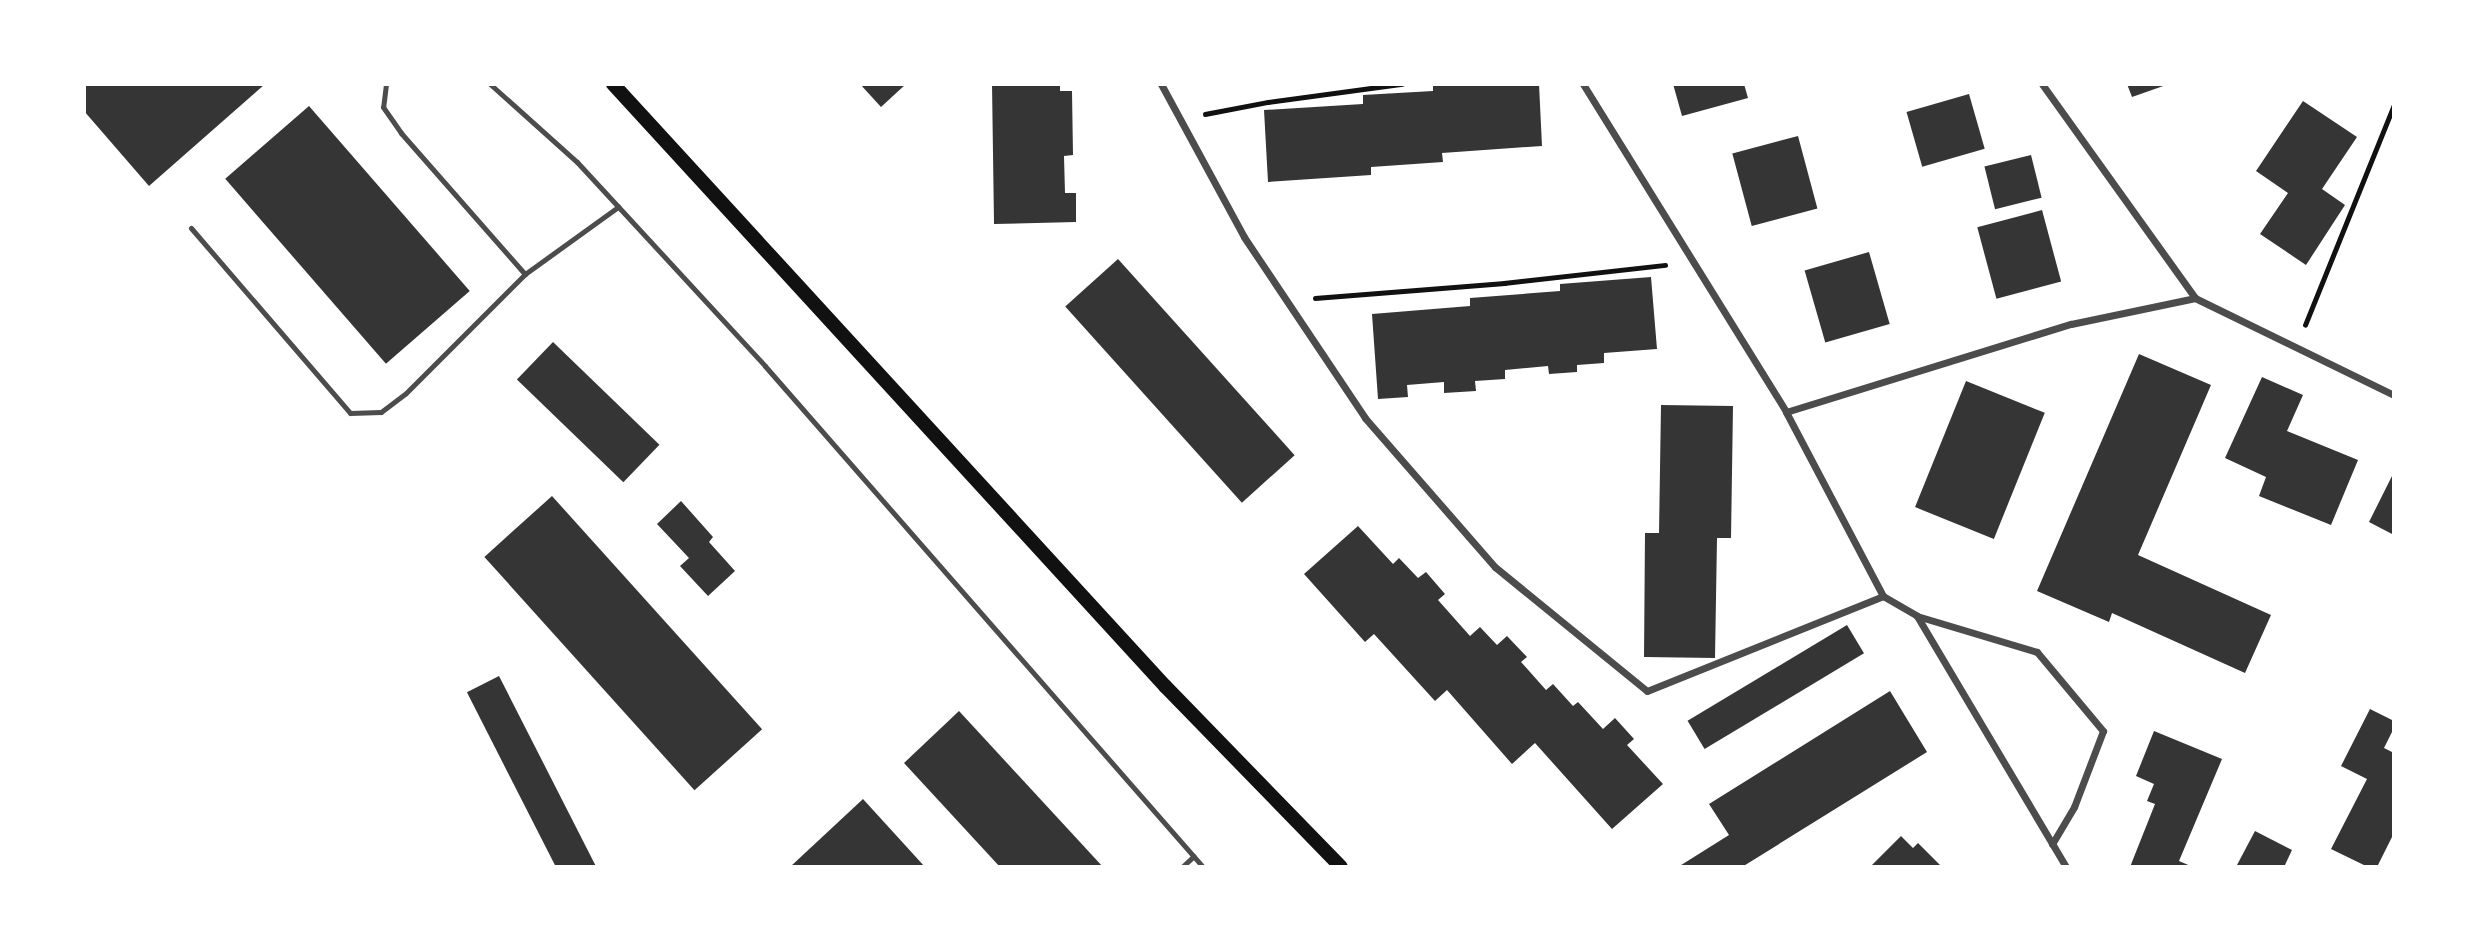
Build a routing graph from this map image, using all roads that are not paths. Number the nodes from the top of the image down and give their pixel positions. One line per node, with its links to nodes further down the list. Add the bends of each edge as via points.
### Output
1 (386, 84): 9 (lane, via 383,107 401,133)
2 (490, 84): 7 (lane, via 577,162)
3 (613, 84): 19 (main road, via 1165,686)
4 (1161, 84): 13 (street, via 1244,237 1365,418 1495,567 1647,691)
5 (1583, 84): 12 (street)
6 (2042, 84): 10 (street)
7 (618, 207): 9 (lane); 16 (lane, via 765,366)
8 (191, 228): 9 (lane, via 350,413 381,412 406,393)
9 (525, 274)
10 (2195, 298): 11 (street); 12 (street, via 2071,324)
11 (2394, 395)
12 (1786, 412): 13 (street)
13 (1883, 596): 14 (street)
14 (1917, 616): 15 (street); 15 (street, via 2037,652 2103,731 2074,807)
15 (2052, 844): 20 (street)
16 (1194, 856): 17 (lane); 18 (lane)
17 (1182, 867)
18 (1203, 867)
19 (1341, 867)
20 (2066, 867)

